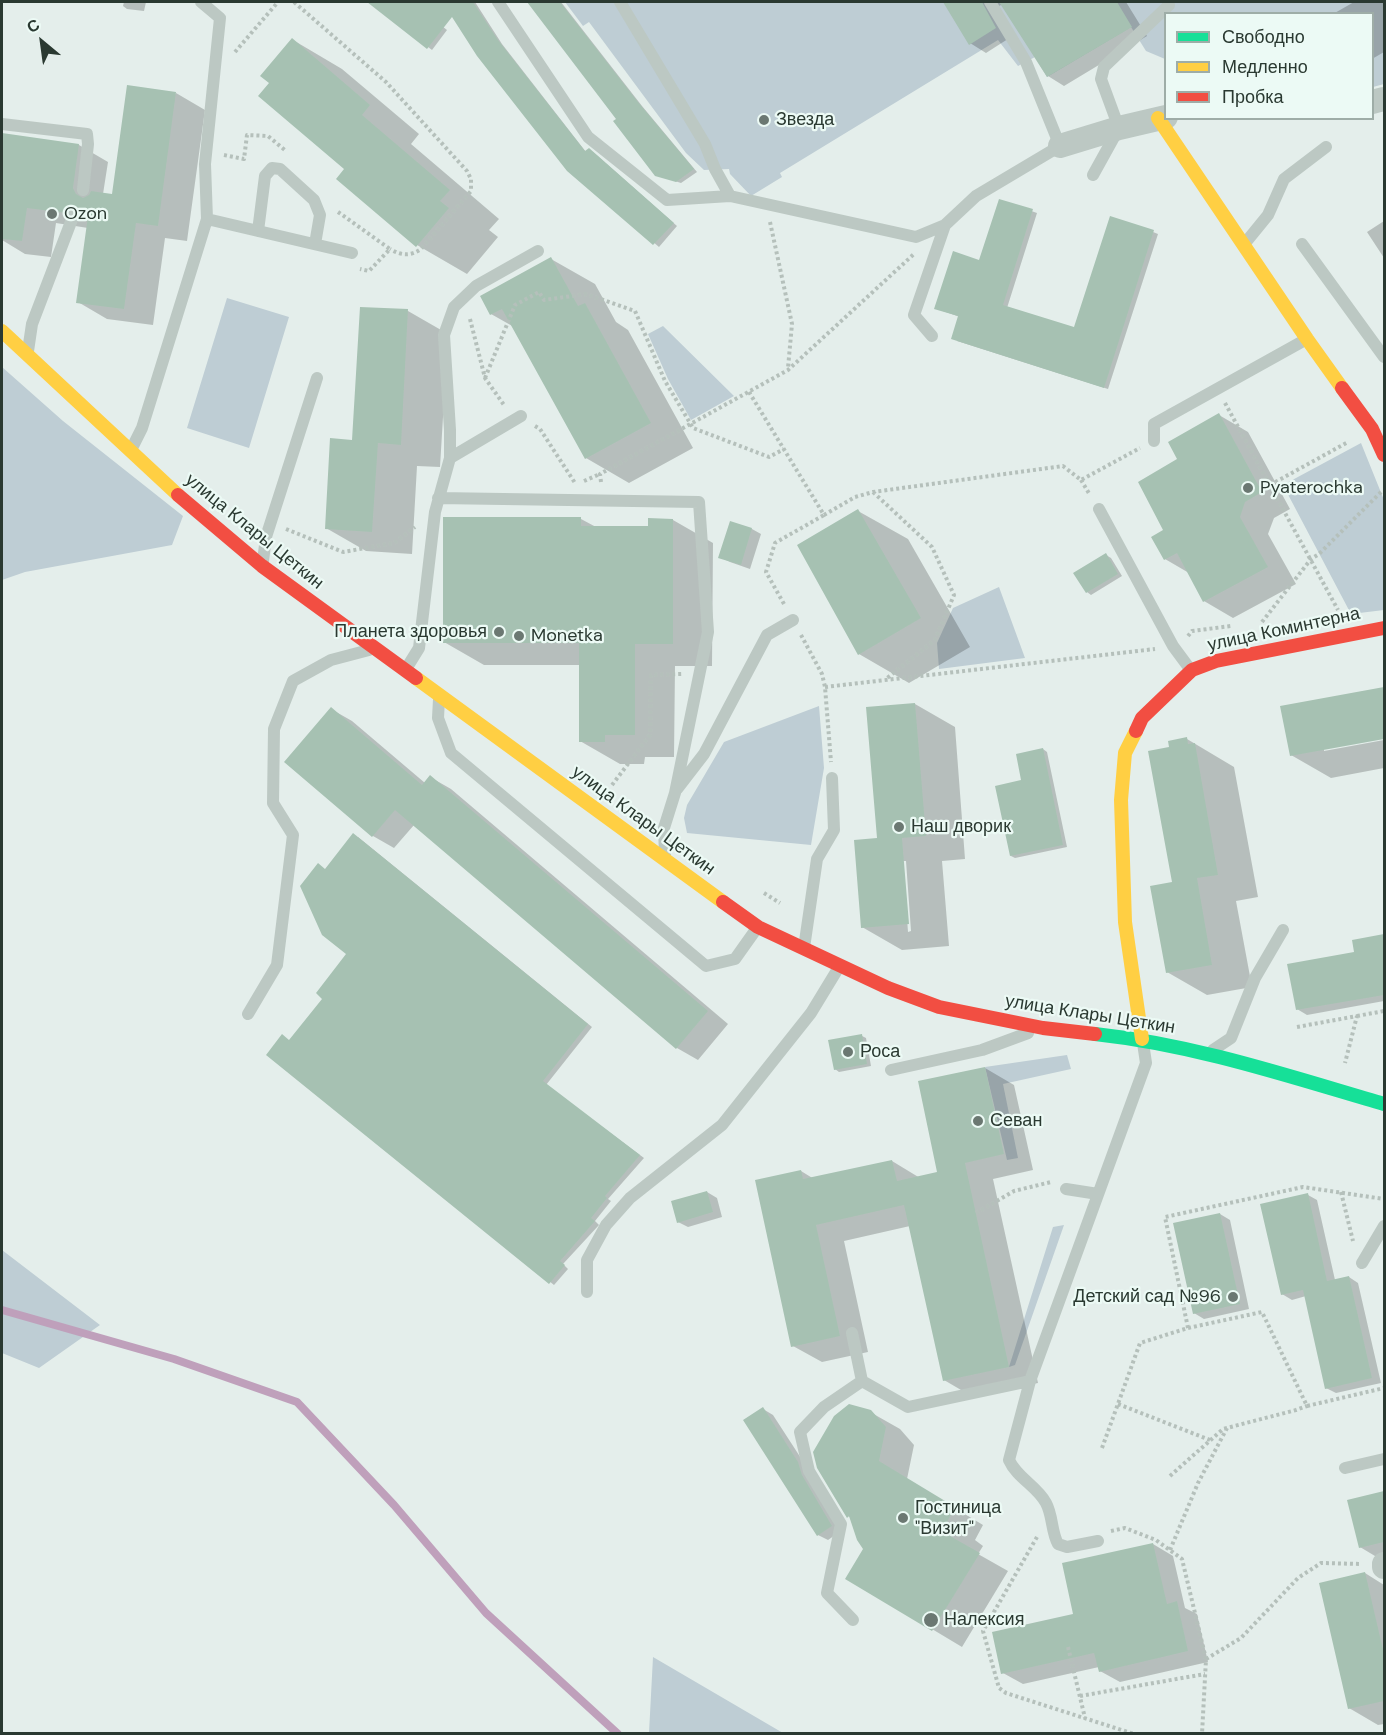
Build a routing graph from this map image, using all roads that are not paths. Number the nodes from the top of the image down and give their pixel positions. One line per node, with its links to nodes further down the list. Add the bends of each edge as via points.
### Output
1 (201, 2): 15 (lane, via 220,18 205,164)
2 (498, 2): 13 (lane, via 588,137 667,200)
3 (620, 2): 13 (lane, via 705,144)
4 (990, 2): 9 (lane, via 1026,62)
5 (1169, 5): 8 (lane, via 1104,67 1101,79)
6 (1162, 117): 8 (street); 20 (street)
7 (2, 124): 12 (lane, via 87,134)
8 (1119, 128): 9 (street); 11 (lane)
9 (1060, 146): 16 (lane, via 976,196)
10 (1326, 147): 20 (lane, via 1284,179 1268,214)
11 (1093, 175)
12 (83, 190)
13 (730, 196): 16 (lane, via 916,237)
14 (74, 214): 26 (lane, via 32,324)
15 (207, 219): 17 (lane); 31 (lane, via 142,428)
16 (945, 225): 24 (lane, via 914,315)
17 (258, 231): 18 (lane); 18 (lane, via 265,176 272,168 280,169 314,200 320,215)
18 (315, 244): 22 (lane)
19 (1302, 244): 27 (lane)
20 (1243, 246): 25 (street)
21 (538, 251): 33 (lane, via 476,286 454,307 444,335)
22 (352, 253)
23 (2, 331): 26 (street, улица Клары Цеткин)
24 (932, 336)
25 (1306, 339): 30 (lane, via 1154,424); 32 (street, via 1372,429)
26 (27, 355): 31 (street, улица Клары Цеткин)
27 (1384, 357)
28 (317, 378): 36 (lane, via 266,537)
29 (521, 416): 33 (lane)
30 (1154, 441)
31 (130, 451): 36 (street, улица Клары Цеткин)
32 (1384, 455)
33 (450, 458): 34 (lane)
34 (438, 498): 41 (lane, via 419,648); 44 (lane, via 699,502 708,632)
35 (1099, 509): 40 (lane, via 1173,646)
36 (262, 567): 39 (street, улица Клары Цеткин)
37 (793, 620): 44 (lane, via 767,635 704,754)
38 (1384, 628): 40 (street, улица Коминтерна, via 1216,661)
39 (376, 648): 41 (street, улица Клары Цеткин); 50 (lane, via 331,660 293,681 274,729 273,803 293,835 277,964)
40 (1192, 670): 52 (street, via 1142,718 1125,753 1121,800 1125,922)
41 (405, 671): 42 (street, улица Клары Цеткин)
42 (440, 696): 45 (street, улица Клары Цеткин); 46 (lane, via 438,718 450,753 706,966 735,959)
43 (832, 778): 48 (lane, via 834,830 817,859)
44 (675, 793): 45 (lane, via 664,828)
45 (665, 859): 46 (street, улица Клары Цеткин)
46 (758, 927): 48 (street, улица Клары Цеткин)
47 (1283, 930): 53 (lane, via 1255,978 1231,1038)
48 (804, 949): 49 (street, улица Клары Цеткин)
49 (839, 966): 51 (street, улица Клары Цеткин, via 939,1007); 60 (lane, via 811,1013 722,1125 630,1198 606,1225 587,1260)
50 (248, 1014)
51 (1043, 1028): 52 (street, улица Клары Цеткин); 54 (lane, via 982,1050)
52 (1142, 1039): 53 (street, улица Клары Цеткин); 57 (lane, via 1146,1063)
53 (1210, 1053): 55 (street, улица Клары Цеткин)
54 (891, 1070)
55 (1384, 1104)
56 (1061, 1185): 57 (lane)
57 (1098, 1194): 63 (lane)
58 (1384, 1226): 59 (lane)
59 (1362, 1263)
60 (587, 1292)
61 (852, 1333): 62 (lane)
62 (862, 1381): 63 (lane, via 908,1407); 67 (lane, via 824,1407 800,1432 809,1471 841,1524 827,1593)
63 (1030, 1381): 66 (lane, via 1009,1460 1014,1471 1046,1503 1058,1544 1067,1547)
64 (1384, 1459): 65 (lane)
65 (1345, 1468)
66 (1098, 1541)
67 (853, 1620)

